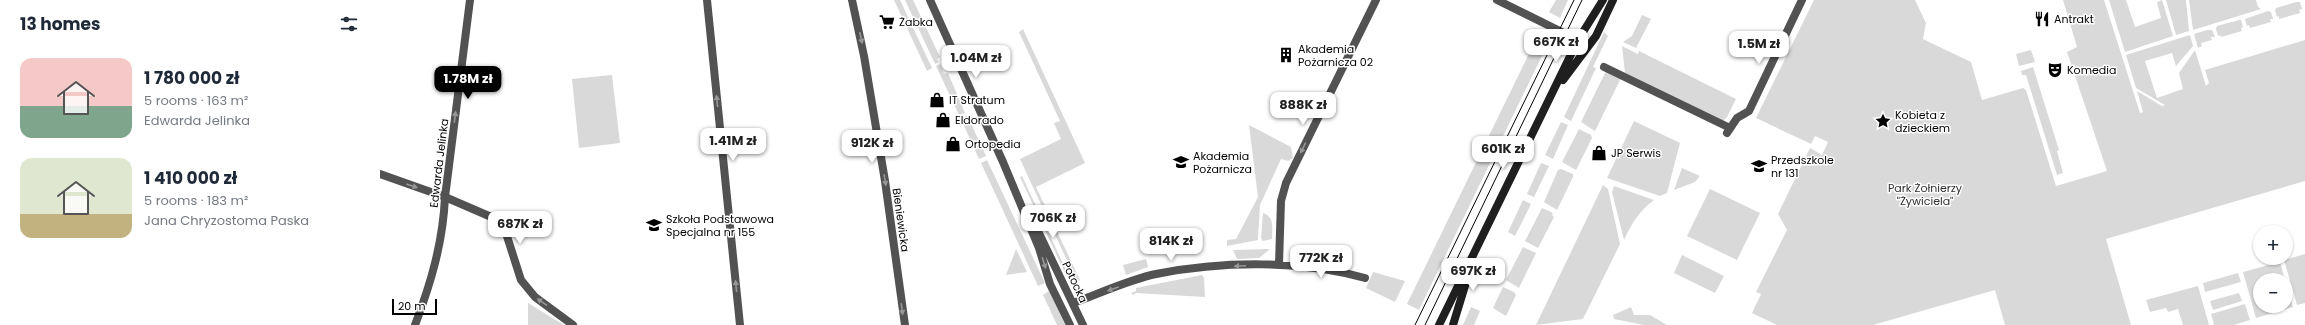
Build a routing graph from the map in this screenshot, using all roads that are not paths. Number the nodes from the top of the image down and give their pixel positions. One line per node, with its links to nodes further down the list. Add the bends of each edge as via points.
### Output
1 (470, 0): 15 (street, Edwarda Jelinka, one-way to 1)
2 (707, 0): 22 (street, one-way to 2)
3 (852, 0): 23 (street, Bieniewicka, one-way to 23, via 885,181)
4 (1376, 0): 17 (street, one-way to 17, via 1286,183 1280,201)
5 (1497, 0): 10 (street)
6 (1602, 0): 10 (main road)
7 (1613, 0): 12 (main road, via 1596,36)
8 (1802, 0): 11 (street, via 1749,111 1737,118 1728,131)
9 (929, 1): 13 (street, Potocka)
10 (1578, 40): 12 (main road)
11 (1604, 67)
12 (1551, 95): 16 (main road)
13 (1003, 162): 19 (street, Potocka); 24 (street, Potocka, one-way to 24, via 1039,248 1050,284)
14 (380, 174): 15 (street, one-way to 15)
15 (445, 197): 20 (street, Edwarda Jelinka, via 443,228 437,257); 21 (street, one-way to 15, via 535,297 521,280 505,230 496,219)
16 (1474, 254): 26 (main road); 27 (main road)
17 (1279, 264): 18 (street, via 1340,271); 19 (street, one-way to 19, via 1205,267 1155,274)
18 (1365, 278)
19 (1073, 303): 25 (street, Potocka)
20 (416, 325)
21 (573, 325)
22 (740, 325)
23 (905, 325)
24 (1070, 325)
25 (1083, 325)
26 (1439, 325)
27 (1453, 325)

